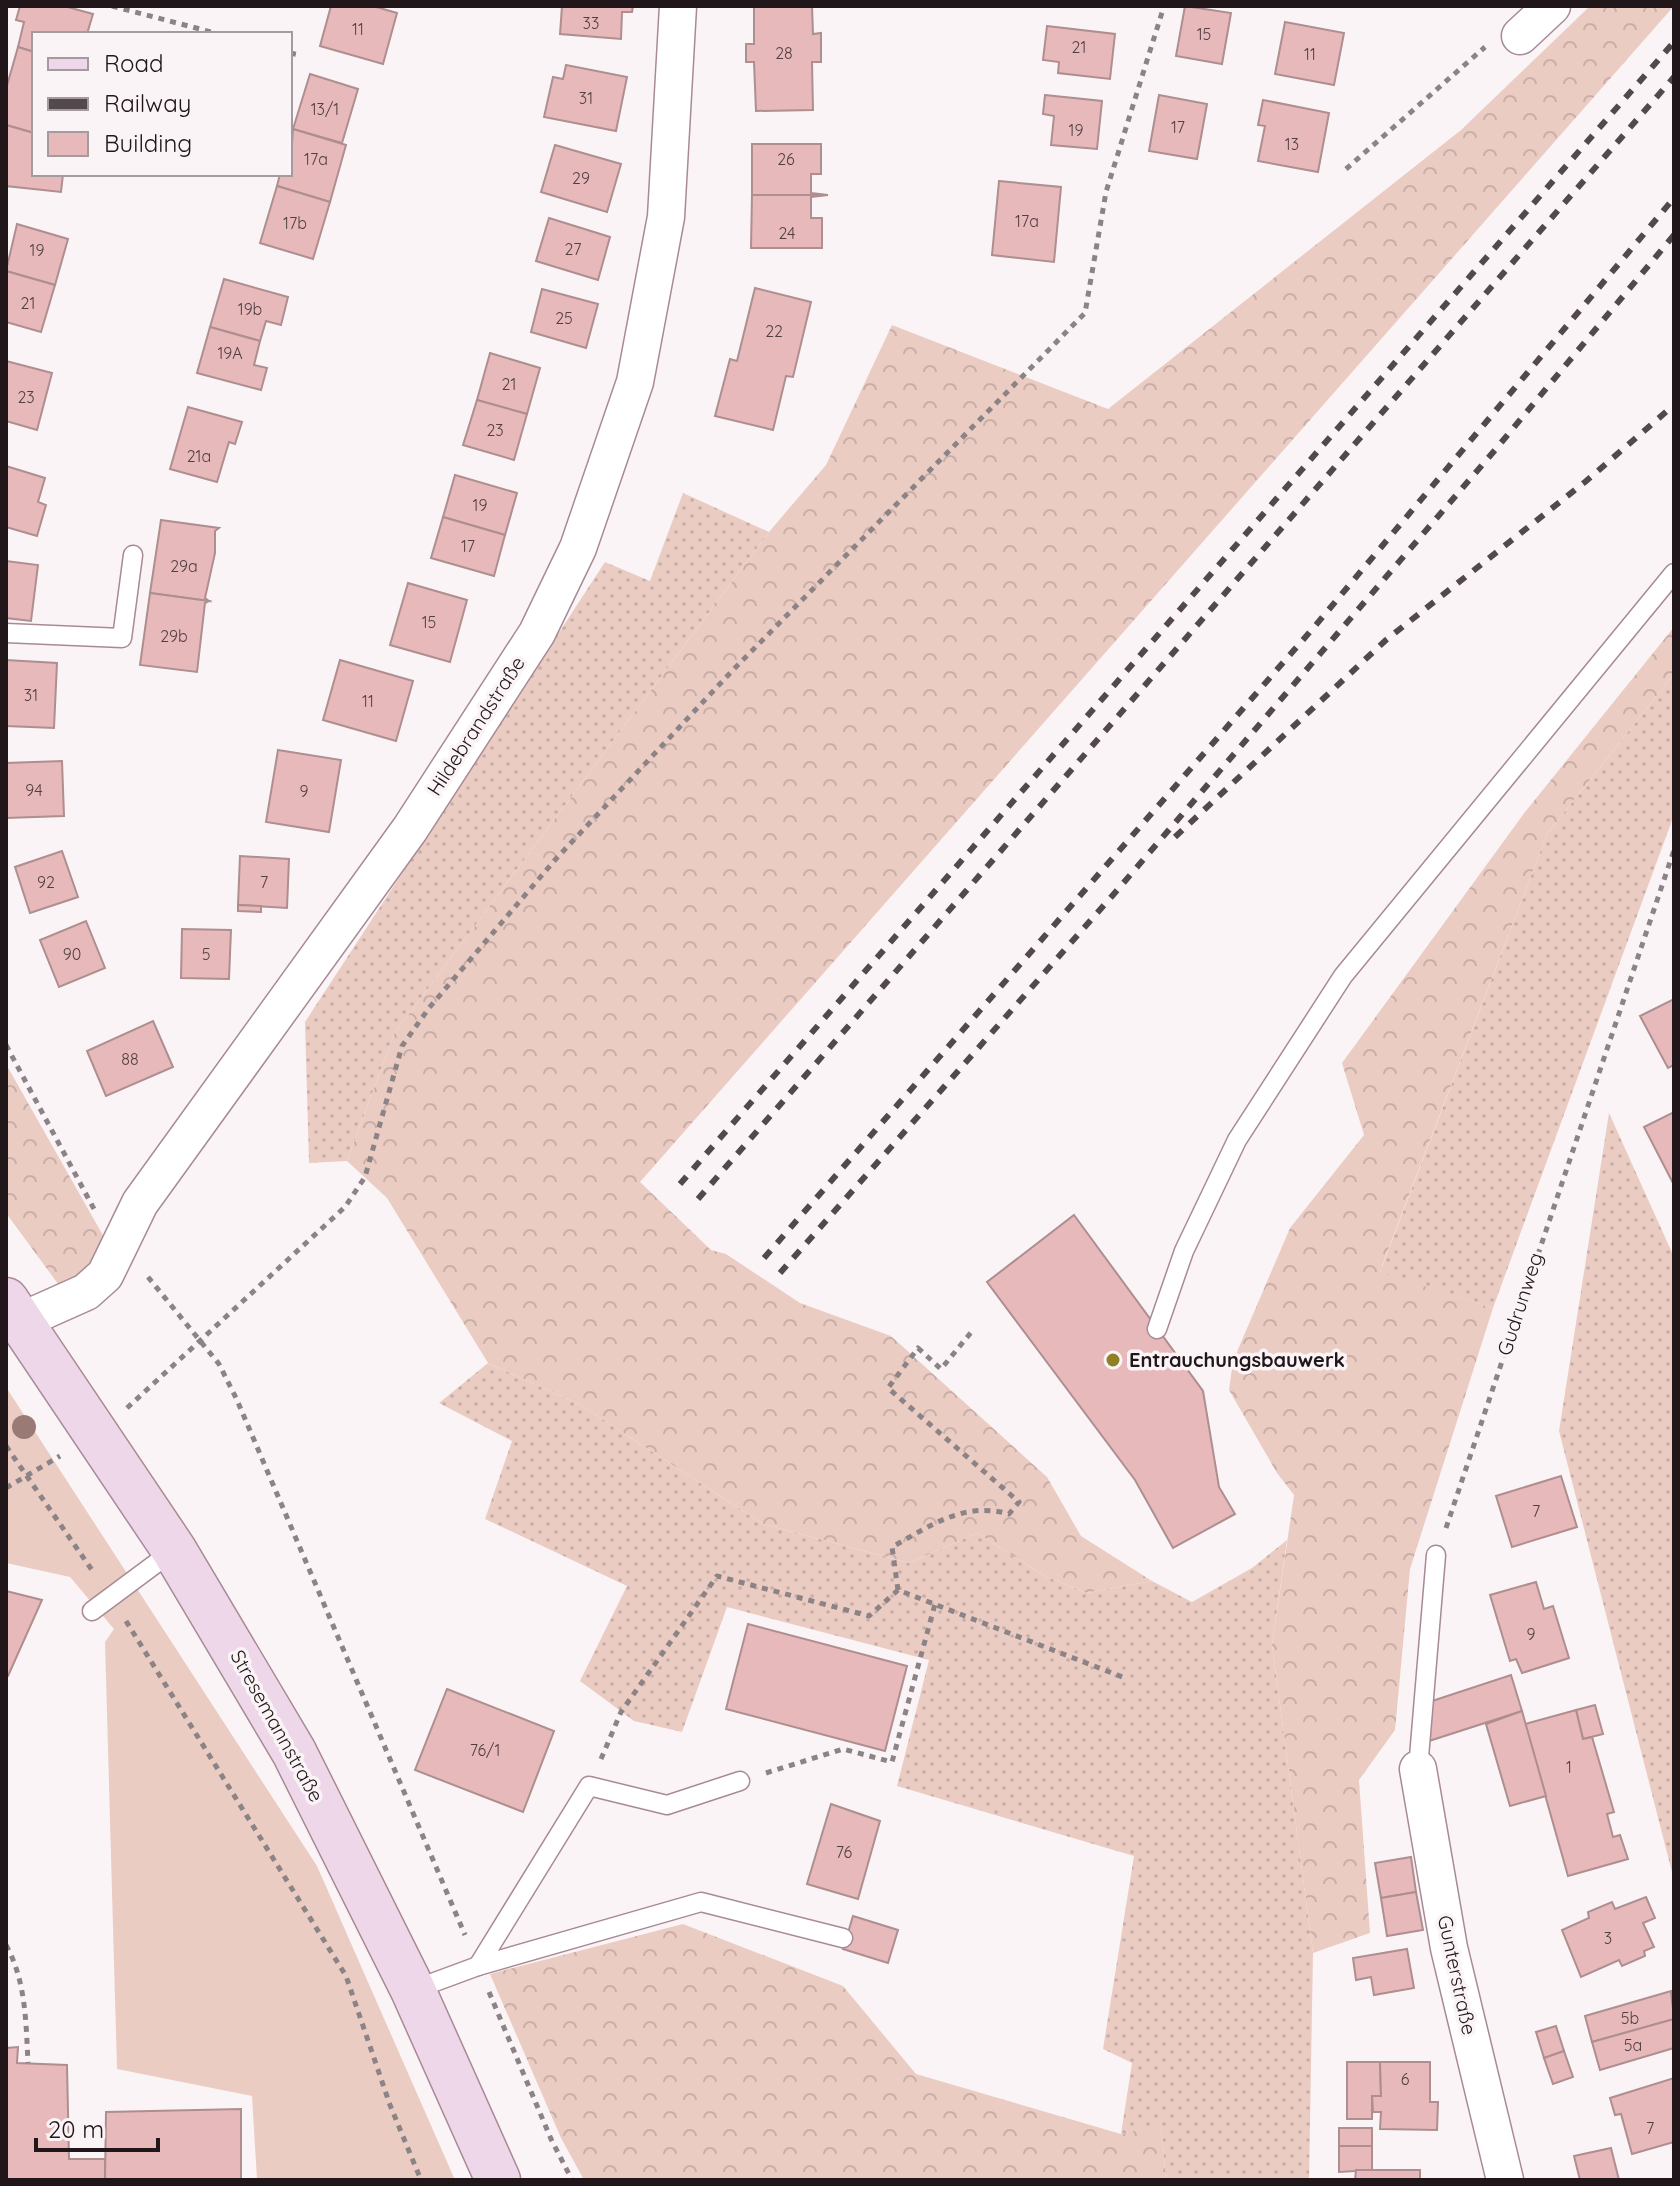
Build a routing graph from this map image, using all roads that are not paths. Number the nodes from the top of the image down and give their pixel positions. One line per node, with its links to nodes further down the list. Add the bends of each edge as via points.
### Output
1 (678, 6): 7 (street, Hildebrandstraße, via 666,217 635,382 578,548 537,633 410,829 140,1203 105,1275 86,1292)
2 (1552, 6): 3 (street)
3 (1520, 36)
4 (133, 555): 6 (lane, via 122,638)
5 (1674, 573): 8 (lane, via 1343,976 1237,1140 1184,1251)
6 (6, 633)
7 (14, 1310): 9 (main road, Stresemannstraße)
8 (1157, 1329)
9 (174, 1550): 11 (lane); 16 (main road, Stresemannstraße, via 294,1752)
10 (1436, 1555): 12 (lane)
11 (92, 1611)
12 (1418, 1769): 18 (street, Gunterstraße, via 1449,1948)
13 (740, 1781): 15 (lane, via 667,1805 589,1786)
14 (843, 1938): 15 (lane, via 701,1902)
15 (478, 1966): 16 (lane)
16 (413, 1990): 17 (main road, Stresemannstraße)
17 (498, 2180)
18 (1505, 2180)

